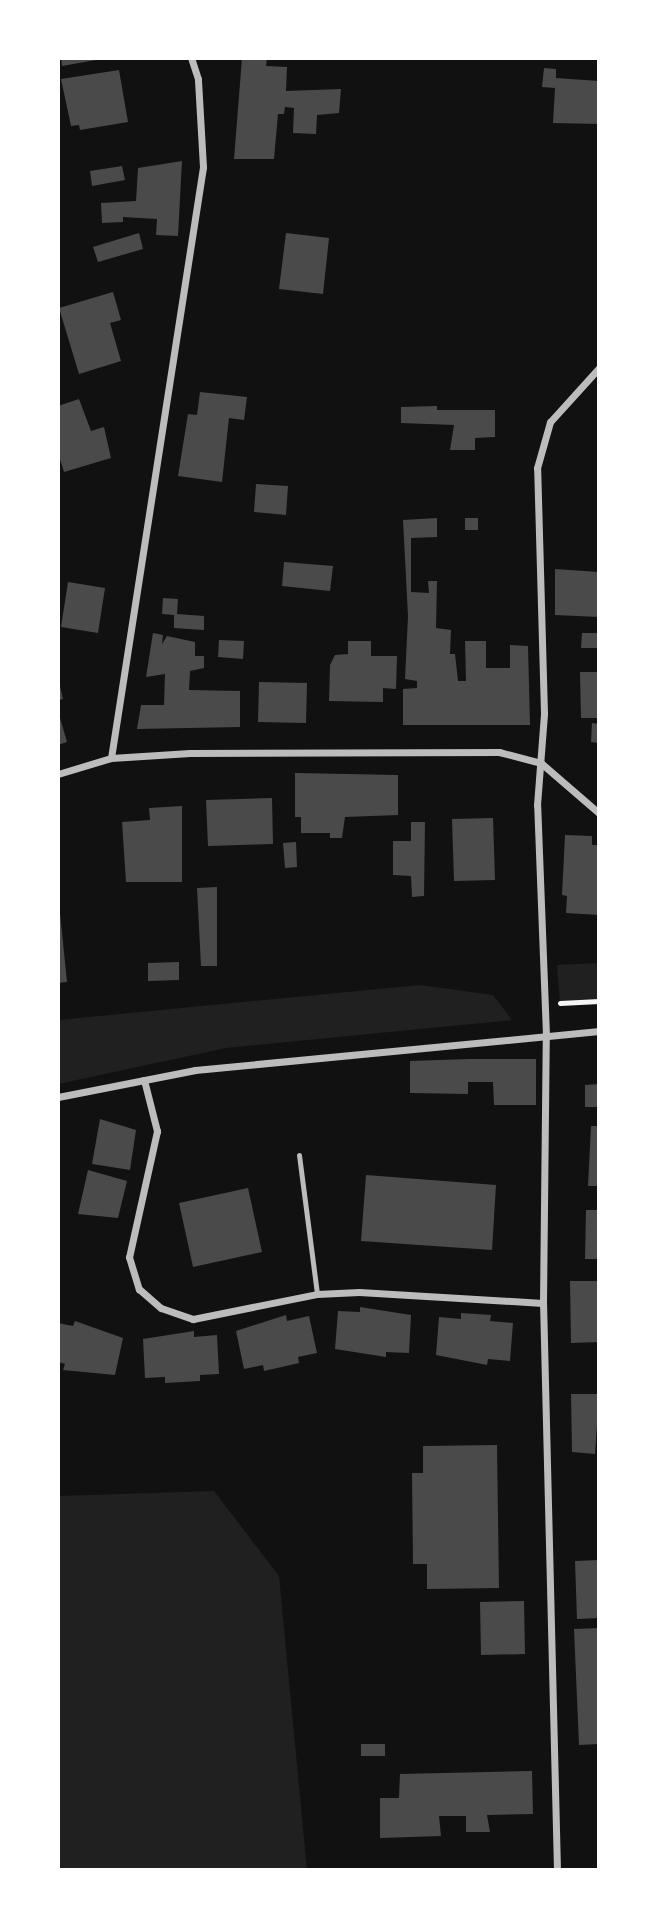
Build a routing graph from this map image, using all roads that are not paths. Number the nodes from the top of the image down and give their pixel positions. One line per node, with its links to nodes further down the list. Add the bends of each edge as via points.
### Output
1 (191, 58): 3 (street, via 198,79 203,167)
2 (599, 368): 4 (street, via 563,402 540,446)
3 (111, 758): 4 (street, via 190,752 499,752); 5 (street)
4 (541, 763): 6 (street); 8 (street, via 537,805)
5 (58, 774)
6 (599, 813)
7 (599, 1031): 8 (street)
8 (546, 1035): 9 (street, via 195,1070); 13 (street)
9 (144, 1080): 10 (street); 12 (street, via 156,1131 148,1182 132,1229 129,1257 139,1289 162,1308 193,1319)
10 (58, 1097)
11 (299, 1155): 12 (lane)
12 (317, 1294): 13 (street, via 359,1292)
13 (543, 1303): 14 (street)
14 (557, 1870)

